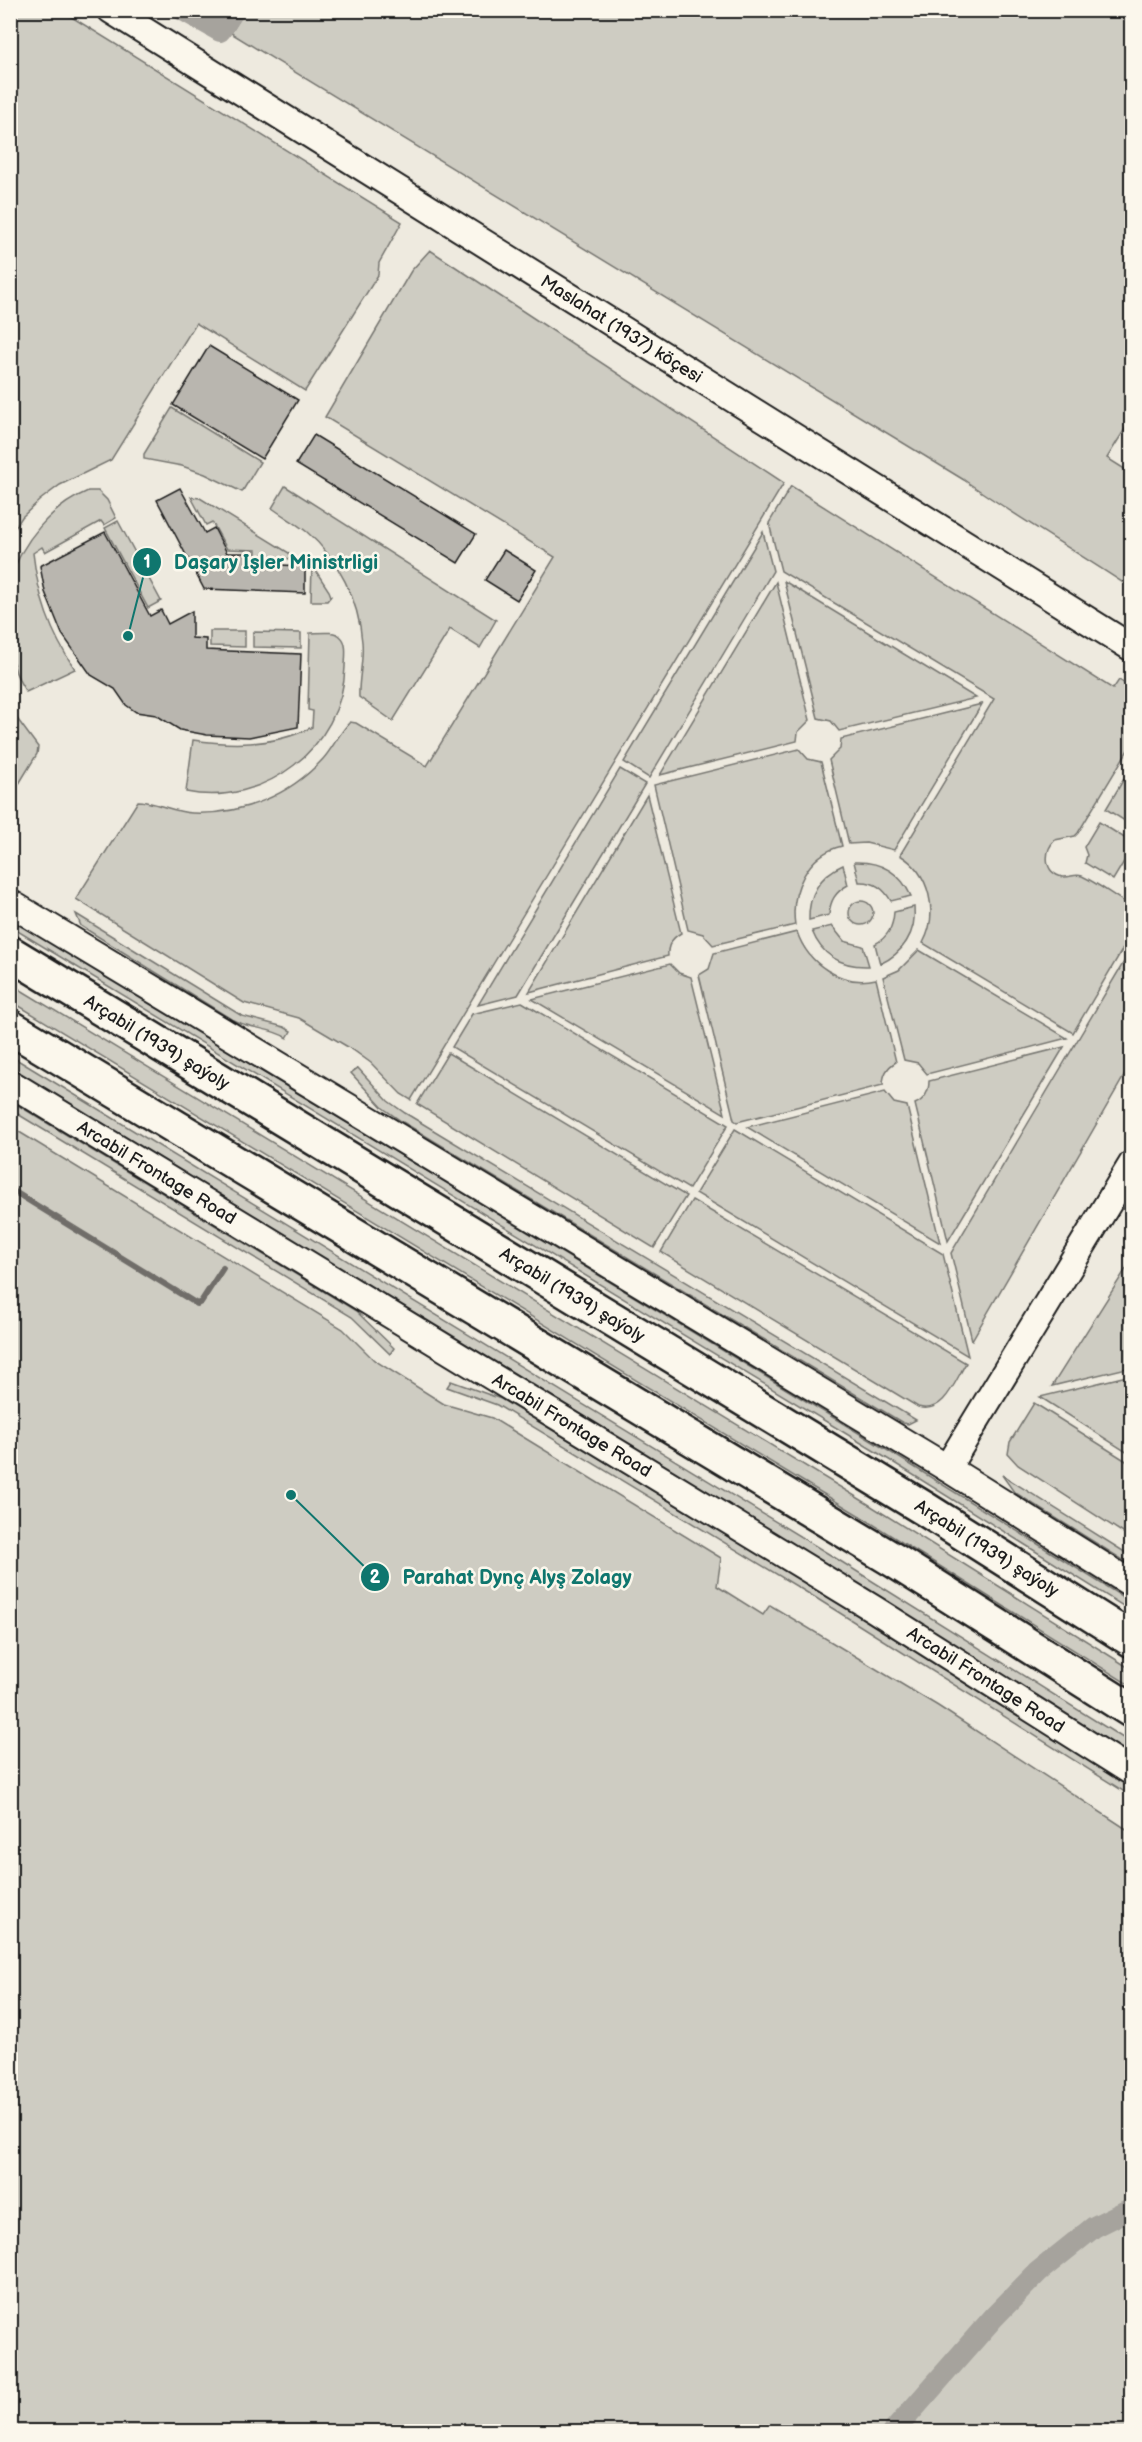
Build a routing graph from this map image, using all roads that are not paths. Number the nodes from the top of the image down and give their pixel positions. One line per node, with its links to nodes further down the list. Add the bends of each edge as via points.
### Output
1 (111, 10): 2 (street, Maslahat (1937) köçesi)
2 (1131, 648)
3 (10, 903): 8 (street)
4 (10, 953): 10 (main road, Arçabil (1939) şaýoly, via 926,1509)
5 (10, 1028): 11 (main road, via 895,1561)
6 (10, 1083): 12 (street, Arcabil Frontage Road, via 874,1609)
7 (1131, 1164): 8 (street)
8 (947, 1468): 9 (street)
9 (1131, 1584)
10 (1131, 1640)
11 (1131, 1712)
12 (1131, 1772)

